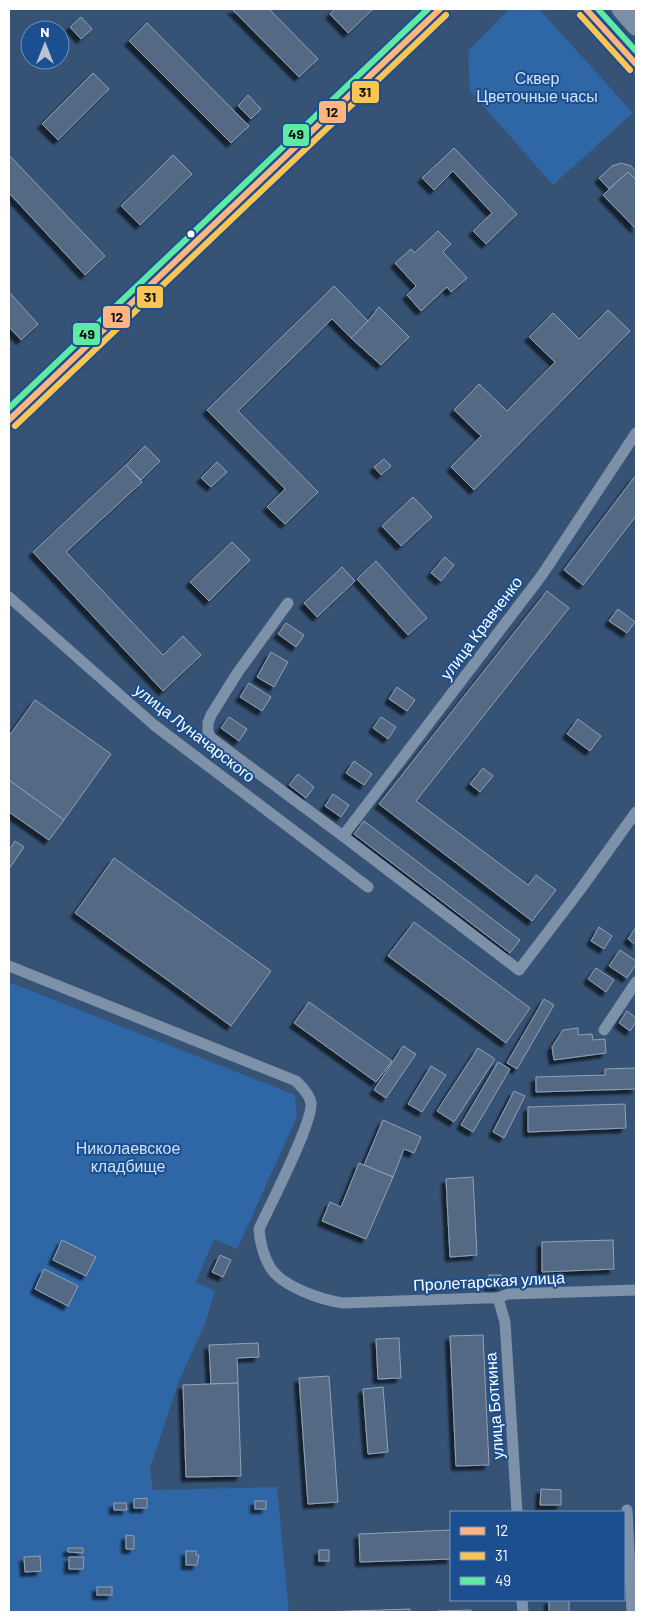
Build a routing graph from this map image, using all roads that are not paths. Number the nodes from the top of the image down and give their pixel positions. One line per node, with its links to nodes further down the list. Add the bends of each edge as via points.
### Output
1 (440, 9): 6 (main road)
2 (586, 9): 5 (main road)
3 (621, 9): 4 (main road)
4 (636, 26)
5 (636, 64)
6 (9, 420)
7 (636, 433): 11 (street, улица Кравченко, via 542,574)
8 (9, 597): 12 (street, улица Луначарского, via 154,725)
9 (288, 603): 11 (street, улица Луначарского, via 211,716 208,723 211,738)
10 (636, 812): 11 (street, улица Луначарского, via 519,970)
11 (343, 836)
12 (368, 887)
13 (9, 966): 17 (street, Пролетарская улица, via 296,1081 305,1091 311,1103 307,1125 259,1229 261,1246 271,1269 286,1282 309,1294 343,1303)
14 (636, 982): 15 (street)
15 (604, 1030)
16 (636, 1290): 17 (street, Пролетарская улица, via 508,1294)
17 (498, 1298): 19 (street, улица Боткина, via 505,1322)
18 (627, 1510): 20 (street)
19 (517, 1511)
20 (632, 1612)

